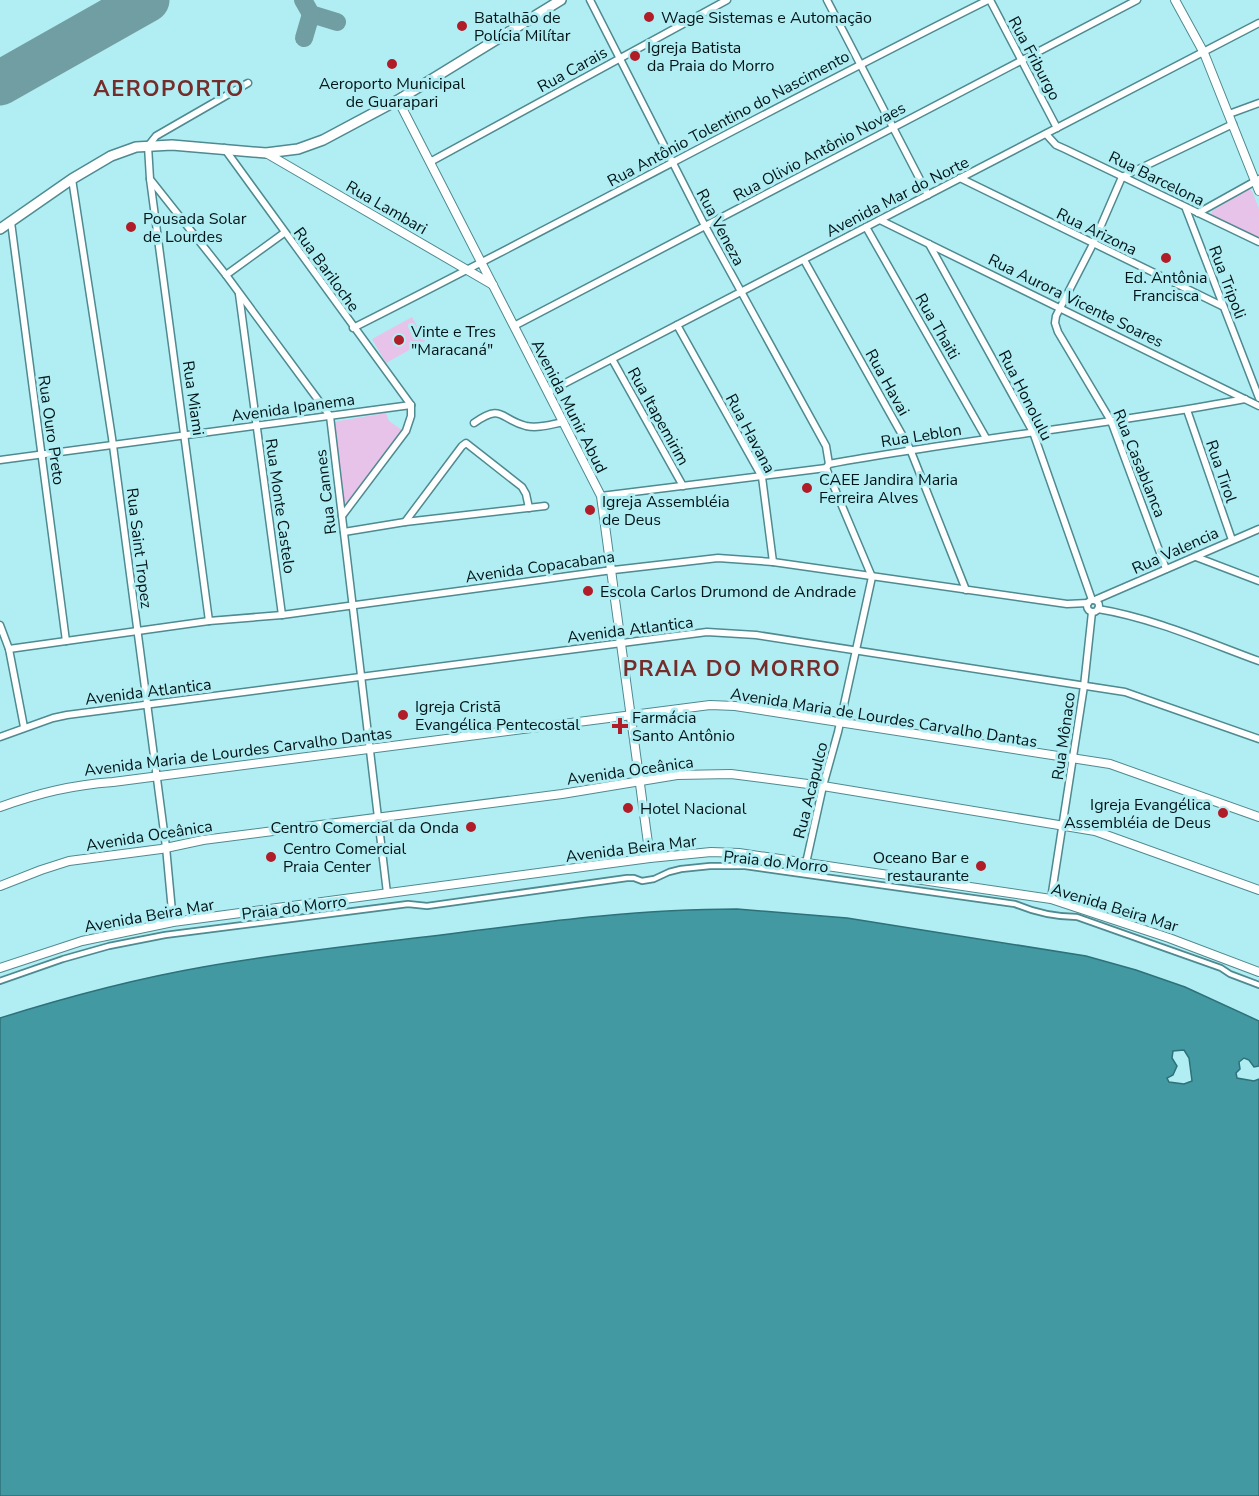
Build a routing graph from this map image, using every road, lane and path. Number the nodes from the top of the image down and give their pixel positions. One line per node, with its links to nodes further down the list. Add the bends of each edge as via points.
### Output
1 (561, 0): 14 (main road)
2 (590, 0): 10 (street, Rua Veneza)
3 (727, 0): 10 (street, Rua Carais)
4 (989, 0): 11 (street, Rua Friburgo); 12 (street, Rua Antônio Tolentino do Nascimento)
5 (1137, 0): 11 (street, Rua Olivio Antônio Novaes)
6 (1175, 0): 9 (street)
7 (829, 1): 12 (street)
8 (1259, 24): 9 (street, Avenida Mar do Norte)
9 (1204, 53): 16 (street); 19 (street, Avenida Mar do Norte)
10 (620, 59): 24 (street, Rua Carais); 25 (street, Rua Veneza)
11 (1021, 60): 18 (street, Rua Olivio Antônio Novaes); 19 (street, Rua Friburgo)
12 (860, 63): 18 (street); 25 (street, Rua Antônio Tolentino do Nascimento)
13 (248, 83): 21 (street, via 156,136)
14 (398, 100): 23 (main road, via 323,140 298,149); 24 (street, Avenida Munir Abud)
15 (1259, 103): 16 (street)
16 (1229, 114): 17 (street)
17 (1233, 124): 26 (street); 30 (street)
18 (893, 128): 32 (street); 37 (street, Rua Olivio Antônio Novaes)
19 (1057, 128): 20 (street, Avenida Mar do Norte)
20 (1046, 134): 26 (street, Rua Barcelona, via 1056,145); 27 (street, Avenida Mar do Norte)
21 (147, 146): 22 (main road); 28 (main road, via 111,156); 29 (street)
22 (223, 148): 23 (main road); 40 (street, Rua Bariloche)
23 (266, 153): 46 (street, Rua Lambari)
24 (430, 162): 45 (street, Avenida Munir Abud)
25 (672, 163): 37 (street, Rua Veneza); 45 (street, Rua Antônio Tolentino do Nascimento)
26 (1122, 177): 33 (street, Rua Barcelona); 43 (street)
27 (960, 178): 32 (street, Avenida Mar do Norte); 43 (street, Rua Arizona)
28 (72, 179): 36 (main road); 71 (street, Rua Saint Tropez)
29 (150, 179): 47 (street, Rua Cannes); 69 (street, Rua Miami)
30 (1257, 180): 31 (street); 34 (street)
31 (1259, 191)
32 (928, 195): 35 (street, Avenida Mar do Norte)
33 (1186, 208): 34 (street, Rua Barcelona); 51 (street, Rua Tripoli)
34 (1198, 213): 41 (street, Rua Barcelona)
35 (880, 220): 38 (street, Avenida Mar do Norte); 42 (street, Rua Aurora Vicente Soares)
36 (10, 222): 39 (main road); 73 (street, Rua Ouro Preto)
37 (705, 226): 49 (street, Rua Veneza); 54 (street, Rua Olivio Antônio Novaes)
38 (866, 227): 44 (street, Avenida Mar do Norte); 70 (street, Rua Thaiti)
39 (0, 229)
40 (284, 233): 47 (street); 55 (street, Rua Bariloche)
41 (1259, 242)
42 (929, 244): 52 (street, Rua Aurora Vicente Soares); 68 (street, Rua Honolulu)
43 (1093, 244): 51 (street, Rua Arizona); 52 (street)
44 (804, 260): 49 (street, Avenida Mar do Norte); 72 (street, Rua Havai)
45 (482, 263): 46 (street, Rua Antônio Tolentino do Nascimento); 48 (street, Avenida Munir Abud)
46 (468, 270): 48 (street, Rua Lambari); 55 (street, Rua Antônio Tolentino do Nascimento)
47 (226, 275): 50 (street, Rua Cannes)
48 (493, 285): 54 (street, Avenida Munir Abud)
49 (741, 292): 53 (street, Avenida Mar do Norte); 75 (street, Rua Veneza, via 826,446)
50 (239, 293): 63 (street, Rua Cannes); 67 (street, Rua Monte Castelo)
51 (1222, 306): 58 (street, Rua Tripoli)
52 (1061, 307): 59 (street, Rua Aurora Vicente Soares); 64 (street, Rua Casablanca, via 1055,323 1058,332)
53 (677, 325): 56 (street, Avenida Mar do Norte); 76 (street, Rua Havana)
54 (514, 326): 57 (street, Avenida Munir Abud)
55 (353, 328): 60 (street, Rua Bariloche)
56 (612, 359): 57 (street, Avenida Mar do Norte); 77 (street, Rua Itapemirim)
57 (548, 392): 65 (street, Avenida Munir Abud)
58 (1259, 398)
59 (1245, 399): 61 (street, Rua Aurora Vicente Soares); 62 (street, Rua Leblon)
60 (411, 405): 63 (street, Avenida Ipanema); 81 (street, via 406,431)
61 (1259, 406)
62 (1187, 410): 64 (street, Rua Leblon); 85 (street, Rua Tirol)
63 (330, 416): 67 (street, Avenida Ipanema); 81 (street, Rua Cannes)
64 (1111, 421): 68 (street, Rua Leblon); 88 (street, Rua Casablanca)
65 (564, 422): 66 (street, via 533,427 491,412); 78 (street, Avenida Munir Abud)
66 (474, 423)
67 (257, 426): 69 (street, Avenida Ipanema); 95 (street, Rua Monte Castelo)
68 (1033, 432): 70 (street, Rua Leblon); 93 (street, Rua Honolulu)
69 (185, 435): 71 (street, Avenida Ipanema); 96 (street, Rua Miami)
70 (987, 438): 72 (street, Rua Leblon)
71 (113, 445): 73 (street, Avenida Ipanema); 98 (street, Rua Saint Tropez)
72 (910, 449): 75 (street, Rua Leblon); 92 (street, Rua Havai)
73 (42, 454): 74 (street, Avenida Ipanema); 99 (street, Rua Ouro Preto)
74 (0, 460)
75 (828, 466): 76 (street, Rua Leblon); 90 (street, Rua Veneza)
76 (762, 477): 77 (street, Rua Leblon); 87 (street, Rua Havana)
77 (683, 486): 78 (street, Rua Leblon)
78 (601, 496): 89 (street, Avenida Munir Abud)
79 (545, 506): 80 (street)
80 (529, 508): 82 (street); 82 (street, via 522,487 466,443)
81 (342, 516): 84 (street, Rua Cannes)
82 (405, 522): 84 (street)
83 (1259, 529): 85 (street, Rua Valencia)
84 (344, 532): 94 (street, Rua Cannes)
85 (1232, 540): 86 (street, Rua Valencia)
86 (1196, 557): 88 (street, Rua Valencia); 91 (street)
87 (773, 562): 89 (street, Avenida Copacabana, via 718,558); 90 (street, Avenida Copacabana)
88 (1166, 569): 93 (street, Rua Valencia)
89 (613, 570): 94 (street, Avenida Copacabana); 100 (street, Avenida Munir Abud)
90 (872, 577): 92 (street, Avenida Copacabana); 102 (street)
91 (1259, 581)
92 (966, 590): 93 (street, Avenida Copacabana)
93 (1095, 604): 103 (street, Avenida Copacabana); 105 (street, Rua Mônaco)
94 (353, 605): 95 (street, Avenida Copacabana); 104 (street, Rua Cannes)
95 (282, 615): 96 (street, Avenida Copacabana)
96 (209, 621): 98 (street, Avenida Copacabana)
97 (0, 625): 101 (street)
98 (137, 632): 99 (street, Avenida Copacabana); 106 (street, Rua Saint Tropez)
99 (66, 641): 101 (street, Avenida Copacabana)
100 (622, 643): 102 (street, Avenida Atlantica, via 731,632); 104 (street, Avenida Atlantica); 107 (street, Avenida Munir Abud)
101 (9, 649): 109 (street)
102 (856, 650): 105 (street, Avenida Atlantica); 108 (street)
103 (1259, 661)
104 (362, 677): 106 (street, Avenida Atlantica); 112 (street, Rua Cannes)
105 (1084, 686): 111 (street, Avenida Atlantica, via 1125,692); 113 (street, Rua Mônaco)
106 (147, 705): 109 (street, Avenida Atlantica, via 67,715); 114 (street, Rua Saint Tropez)
107 (632, 716): 108 (street, Avenida Maria de Lourdes Carvalho Dantas, via 710,705); 112 (street, Avenida Maria de Lourdes Carvalho Dantas); 115 (street, Avenida Munir Abud)
108 (840, 724): 113 (street, Avenida Maria de Lourdes Carvalho Dantas); 116 (street, Rua Acapulco)
109 (24, 728): 110 (street, Avenida Atlantica)
110 (0, 737)
111 (1259, 739)
112 (370, 749): 114 (street, Avenida Maria de Lourdes Carvalho Dantas); 119 (street, Rua Cannes)
113 (1073, 759): 118 (street, Avenida Maria de Lourdes Carvalho Dantas, via 1110,764); 120 (street, Rua Mônaco)
114 (156, 776): 117 (street, Avenida Maria de Lourdes Carvalho Dantas, via 75,785); 121 (street, Rua Saint Tropez)
115 (640, 781): 116 (street, Avenida Oceânica, via 720,773); 119 (street, Avenida Oceânica); 122 (street, Avenida Munir Abud)
116 (823, 786): 120 (street, Avenida Oceânica); 123 (street, Rua Acapulco)
117 (0, 807)
118 (1259, 817)
119 (378, 818): 121 (street, Avenida Oceânica); 126 (street, Rua Cannes)
120 (1063, 824): 125 (street, Avenida Oceânica, via 1116,838); 127 (street, Rua Mônaco)
121 (166, 847): 124 (street, Avenida Oceânica, via 69,861); 128 (street, Rua Saint Tropez)
122 (650, 858): 123 (street, Avenida Beira Mar, via 711,852); 126 (street, Avenida Beira Mar)
123 (806, 863): 127 (street, Avenida Beira Mar)
124 (0, 886)
125 (1259, 890)
126 (387, 893): 128 (street, Avenida Beira Mar)
127 (1051, 899): 130 (street, Avenida Beira Mar, via 1160,934)
128 (173, 922): 129 (street, Avenida Beira Mar, via 82,941)
129 (0, 968)
130 (1259, 972)
131 (0, 981): 132 (street, Praia do Morro, via 109,946 165,935 408,904 427,906 627,878 642,881 669,872 745,866 1015,904 1077,917)
132 (1259, 985)

